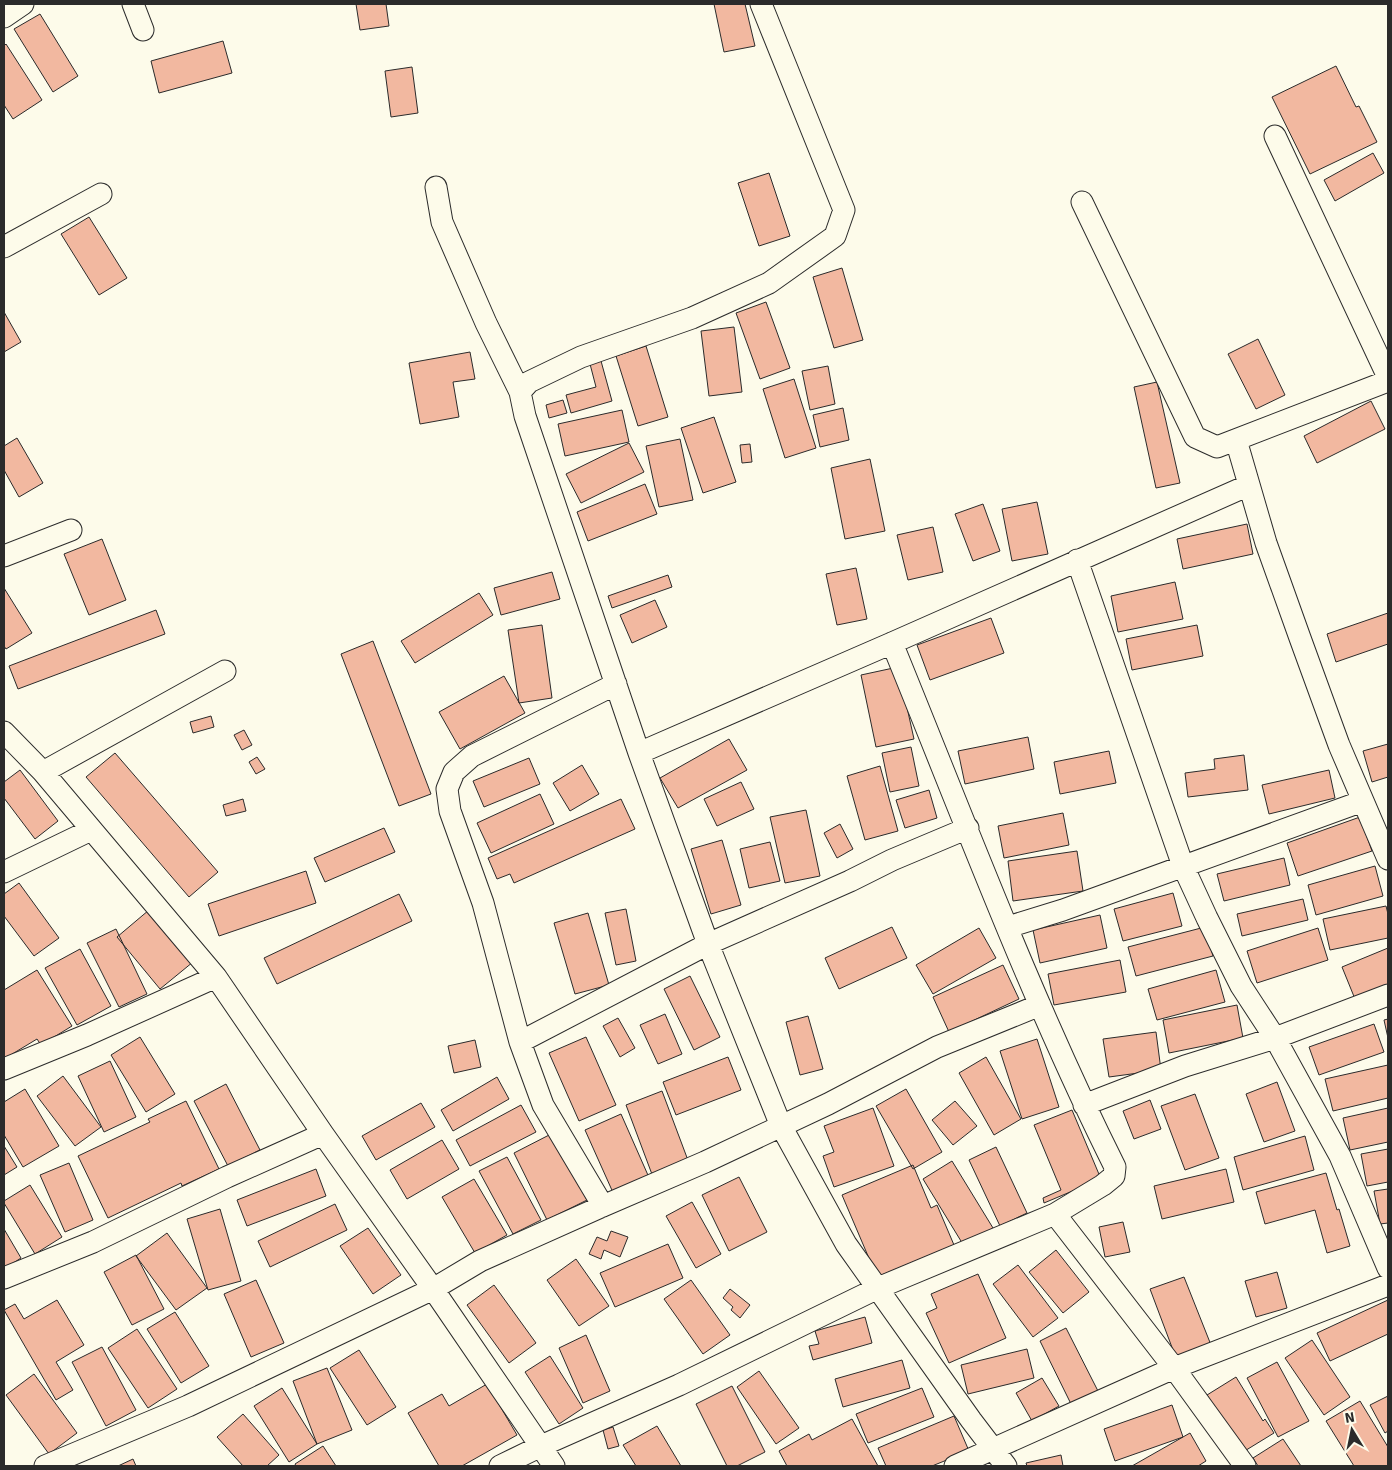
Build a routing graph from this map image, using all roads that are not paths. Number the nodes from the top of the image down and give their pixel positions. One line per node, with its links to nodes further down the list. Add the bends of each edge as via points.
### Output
1 (23, 4): 4 (street)
2 (133, 4): 5 (street)
3 (761, 4): 12 (street, via 844,210 836,236 769,283 692,318 581,357 529,382)
4 (4, 17)
5 (144, 30)
6 (1275, 136): 11 (street)
7 (436, 187): 12 (street, via 442,222)
8 (101, 194): 10 (street)
9 (1082, 202): 13 (street, via 1195,437 1217,447)
10 (4, 247)
11 (1388, 379): 13 (street)
12 (520, 392): 20 (street, via 525,416)
13 (1236, 440): 14 (street)
14 (1249, 485): 17 (street); 24 (street, via 1300,638)
15 (70, 530): 16 (street)
16 (4, 556)
17 (1076, 560): 18 (street); 28 (street)
18 (892, 643): 22 (street); 25 (street)
19 (225, 671): 23 (street)
20 (616, 684): 22 (street); 36 (street, via 472,756 454,772 447,789 450,811 483,902)
21 (4, 732): 23 (street)
22 (639, 752): 31 (street)
23 (43, 772): 26 (street)
24 (1363, 801): 27 (street); 28 (street)
25 (968, 828): 30 (street); 31 (street)
26 (91, 830): 29 (street); 32 (street)
27 (1388, 859)
28 (1183, 866): 30 (street); 35 (street, via 1241,986)
29 (4, 872)
30 (1008, 927): 34 (street)
31 (708, 944): 36 (street); 39 (street)
32 (216, 977): 37 (street); 40 (street)
33 (1388, 995): 35 (street)
34 (1040, 1005): 38 (street); 39 (street, via 937,1047)
35 (1275, 1038): 38 (street, via 1185,1066); 43 (street, via 1340,1156)
36 (520, 1042): 41 (street, via 543,1105)
37 (4, 1069)
38 (1084, 1105): 42 (street, via 1115,1167 1114,1176)
39 (782, 1126): 41 (street); 46 (street, via 846,1244)
40 (323, 1134): 44 (street, via 93,1242); 47 (street)
41 (603, 1206): 47 (street, via 480,1261)
42 (1055, 1214): 46 (street); 48 (street)
43 (1388, 1268)
44 (4, 1278)
45 (1388, 1285): 48 (street)
46 (878, 1288): 49 (street, via 679,1385); 50 (street)
47 (434, 1289): 49 (street); 51 (street, via 188,1406)
48 (1174, 1368): 50 (street); 56 (street)
49 (541, 1446): 52 (street); 53 (street)
50 (993, 1449): 54 (street); 55 (street)
51 (45, 1466)
52 (500, 1466)
53 (554, 1466)
54 (955, 1466)
55 (1006, 1466)
56 (1245, 1466)

